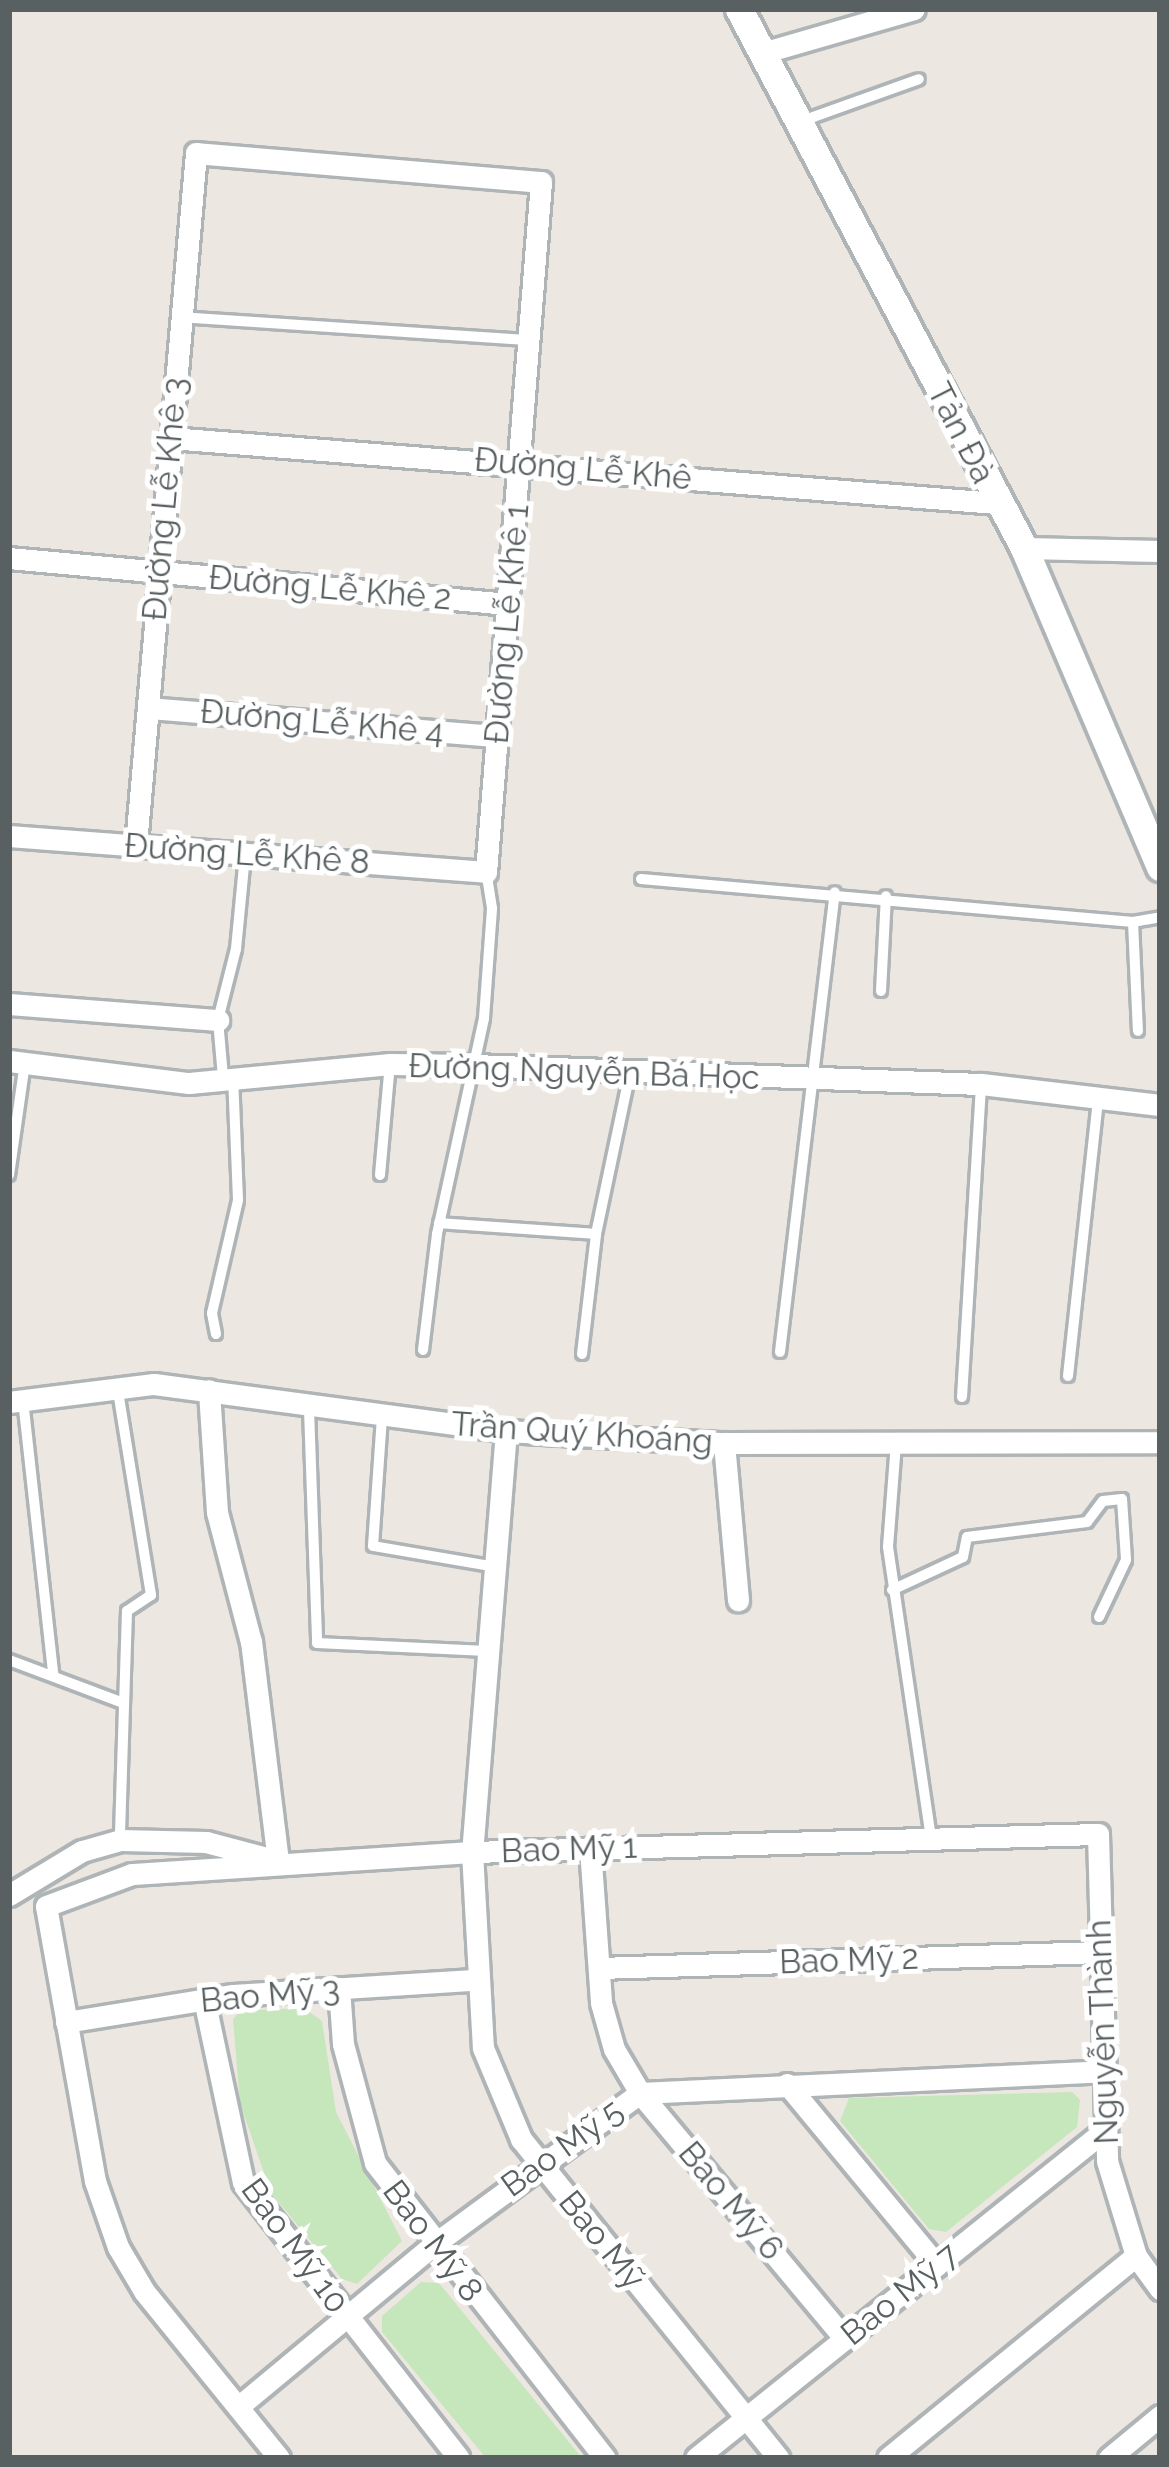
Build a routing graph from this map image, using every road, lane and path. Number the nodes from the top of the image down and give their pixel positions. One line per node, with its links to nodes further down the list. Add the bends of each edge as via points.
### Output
1 (739, 9): 3 (main road, Tản Đà)
2 (914, 9): 3 (street)
3 (762, 53): 5 (main road, Tản Đà)
4 (919, 79): 5 (lane)
5 (799, 122): 11 (main road, Tản Đà)
6 (196, 153): 7 (street, Đường Lễ Khê 3); 8 (street, Đường Lễ Khê 1, via 541,182)
7 (180, 317): 8 (lane); 9 (street, Đường Lễ Khê 3)
8 (530, 340): 10 (street, Đường Lễ Khê 1)
9 (170, 438): 10 (street, Đường Lễ Khê); 15 (street, Đường Lễ Khê 3)
10 (520, 463): 11 (street, Đường Lễ Khê); 16 (street, Đường Lễ Khê 1)
11 (995, 503): 12 (main road, Tản Đà)
12 (1024, 548): 13 (street); 22 (main road, Tản Đà)
13 (1160, 551)
14 (9, 558): 15 (street, Đường Lễ Khê 2)
15 (158, 573): 16 (street, Đường Lễ Khê 2); 17 (street, Đường Lễ Khê 3)
16 (508, 604): 18 (street, Đường Lễ Khê 1)
17 (148, 708): 18 (street, Đường Lễ Khê 4); 20 (street, Đường Lễ Khê 3)
18 (497, 736): 23 (street, Đường Lễ Khê 1)
19 (9, 836): 20 (street, Đường Lễ Khê 8)
20 (136, 845): 21 (street, Đường Lễ Khê 8)
21 (245, 854): 23 (street, Đường Lễ Khê 8); 31 (lane, via 236,950)
22 (1160, 867)
23 (486, 872): 35 (lane, Đường Lễ Khê 1, via 492,908)
24 (641, 879): 25 (lane)
25 (835, 892): 26 (lane); 38 (lane)
26 (886, 896): 28 (lane); 29 (lane)
27 (1160, 917): 28 (lane)
28 (1133, 922): 32 (lane)
29 (881, 991)
30 (9, 1004): 31 (street)
31 (218, 1020): 37 (lane)
32 (1138, 1030)
33 (17, 1062): 37 (street, Đường Nguyễn Bá Học, via 153,1081); 42 (lane)
34 (390, 1064): 35 (street, Đường Nguyễn Bá Học); 37 (street, Đường Nguyễn Bá Học); 43 (lane)
35 (474, 1065): 36 (street, Đường Nguyễn Bá Học); 44 (lane, Đường Lễ Khê 1)
36 (630, 1073): 38 (street, Đường Nguyễn Bá Học); 45 (lane)
37 (228, 1076): 46 (lane, via 238,1200 212,1313)
38 (817, 1082): 39 (street, Đường Nguyễn Bá Học); 48 (lane)
39 (981, 1084): 40 (street, Đường Nguyễn Bá Học); 53 (lane)
40 (1098, 1099): 41 (street, Đường Nguyễn Bá Học); 50 (lane)
41 (1160, 1105)
42 (9, 1175)
43 (380, 1175)
44 (439, 1223): 45 (lane); 47 (lane, Đường Lễ Khê 1)
45 (596, 1234): 49 (lane)
46 (216, 1334)
47 (422, 1350)
48 (780, 1352)
49 (582, 1354)
50 (1068, 1376)
51 (117, 1383): 52 (street, Trần Quý Khoáng); 54 (street, Trần Quý Khoáng); 68 (lane, via 151,1595 127,1611)
52 (209, 1390): 55 (street, Trần Quý Khoáng); 74 (street, via 217,1512 251,1642)
53 (962, 1396)
54 (16, 1401): 67 (lane)
55 (309, 1408): 56 (street, Trần Quý Khoáng); 65 (lane, via 317,1643)
56 (382, 1417): 57 (street, Trần Quý Khoáng); 61 (lane, via 373,1546)
57 (506, 1432): 59 (street, Trần Quý Khoáng); 61 (street, Bao Mỹ)
58 (896, 1439): 59 (street, Trần Quý Khoáng); 60 (street, Trần Quý Khoáng); 62 (lane)
59 (724, 1442): 63 (street)
60 (1160, 1442)
61 (497, 1568): 65 (street, Bao Mỹ)
62 (892, 1590): 64 (lane, via 963,1557 967,1537 1087,1522 1103,1501 1122,1499 1126,1560); 70 (lane)
63 (738, 1600)
64 (1099, 1617)
65 (491, 1652): 73 (street, Bao Mỹ)
66 (9, 1660): 67 (lane)
67 (53, 1673): 68 (lane)
68 (121, 1702): 71 (lane)
69 (1098, 1834): 70 (street, Bao Mỹ 1); 76 (street, Nguyễn Thành)
70 (931, 1838): 72 (street, Bao Mỹ 1)
71 (120, 1840): 74 (street, via 206,1842); 75 (street, via 82,1851)
72 (590, 1848): 73 (street, Bao Mỹ 1); 77 (street, Bao Mỹ 6)
73 (472, 1852): 74 (street, Bao Mỹ 1); 78 (street, Bao Mỹ)
74 (278, 1861): 81 (street, Bao Mỹ 1, via 132,1874 46,1906)
75 (9, 1895)
76 (1100, 1952): 77 (street, Bao Mỹ 2); 82 (street, Nguyễn Thành)
77 (599, 1968): 84 (street, Bao Mỹ 6, via 607,2031)
78 (474, 1980): 79 (street, Bao Mỹ 3); 86 (street, Bao Mỹ, via 491,2078)
79 (339, 1988): 80 (street, Bao Mỹ 3); 87 (street, Bao Mỹ 8, via 344,2044 375,2163)
80 (205, 1999): 81 (street, Bao Mỹ 3); 91 (street, Bao Mỹ 10, via 243,2182)
81 (66, 2022): 93 (street, via 95,2181 118,2247)
82 (1103, 2071): 83 (street, Bao Mỹ 5); 85 (street, Nguyễn Thành)
83 (787, 2084): 84 (street, Bao Mỹ 5); 89 (street)
84 (640, 2092): 86 (street, Bao Mỹ 5); 92 (street, Bao Mỹ 6)
85 (1104, 2131): 88 (street, Nguyễn Thành); 89 (street, Bao Mỹ 7)
86 (539, 2162): 87 (street, Bao Mỹ 5); 95 (street, Bao Mỹ)
87 (433, 2245): 91 (street, Bao Mỹ 5); 98 (street, Bao Mỹ 8)
88 (1136, 2256): 90 (street, Nguyễn Thành); 101 (street)
89 (937, 2265): 92 (street, Bao Mỹ 7)
90 (1160, 2289)
91 (346, 2317): 93 (street, Bao Mỹ 5); 97 (street, Bao Mỹ 10)
92 (845, 2338): 95 (street, Bao Mỹ 7)
93 (238, 2408): 96 (street)
94 (1160, 2416): 102 (street)
95 (746, 2418): 99 (street, Bao Mỹ 7); 100 (street, Bao Mỹ)
96 (279, 2458)
97 (459, 2458)
98 (605, 2458)
99 (696, 2458)
100 (778, 2458)
101 (887, 2458)
102 (1109, 2458)

